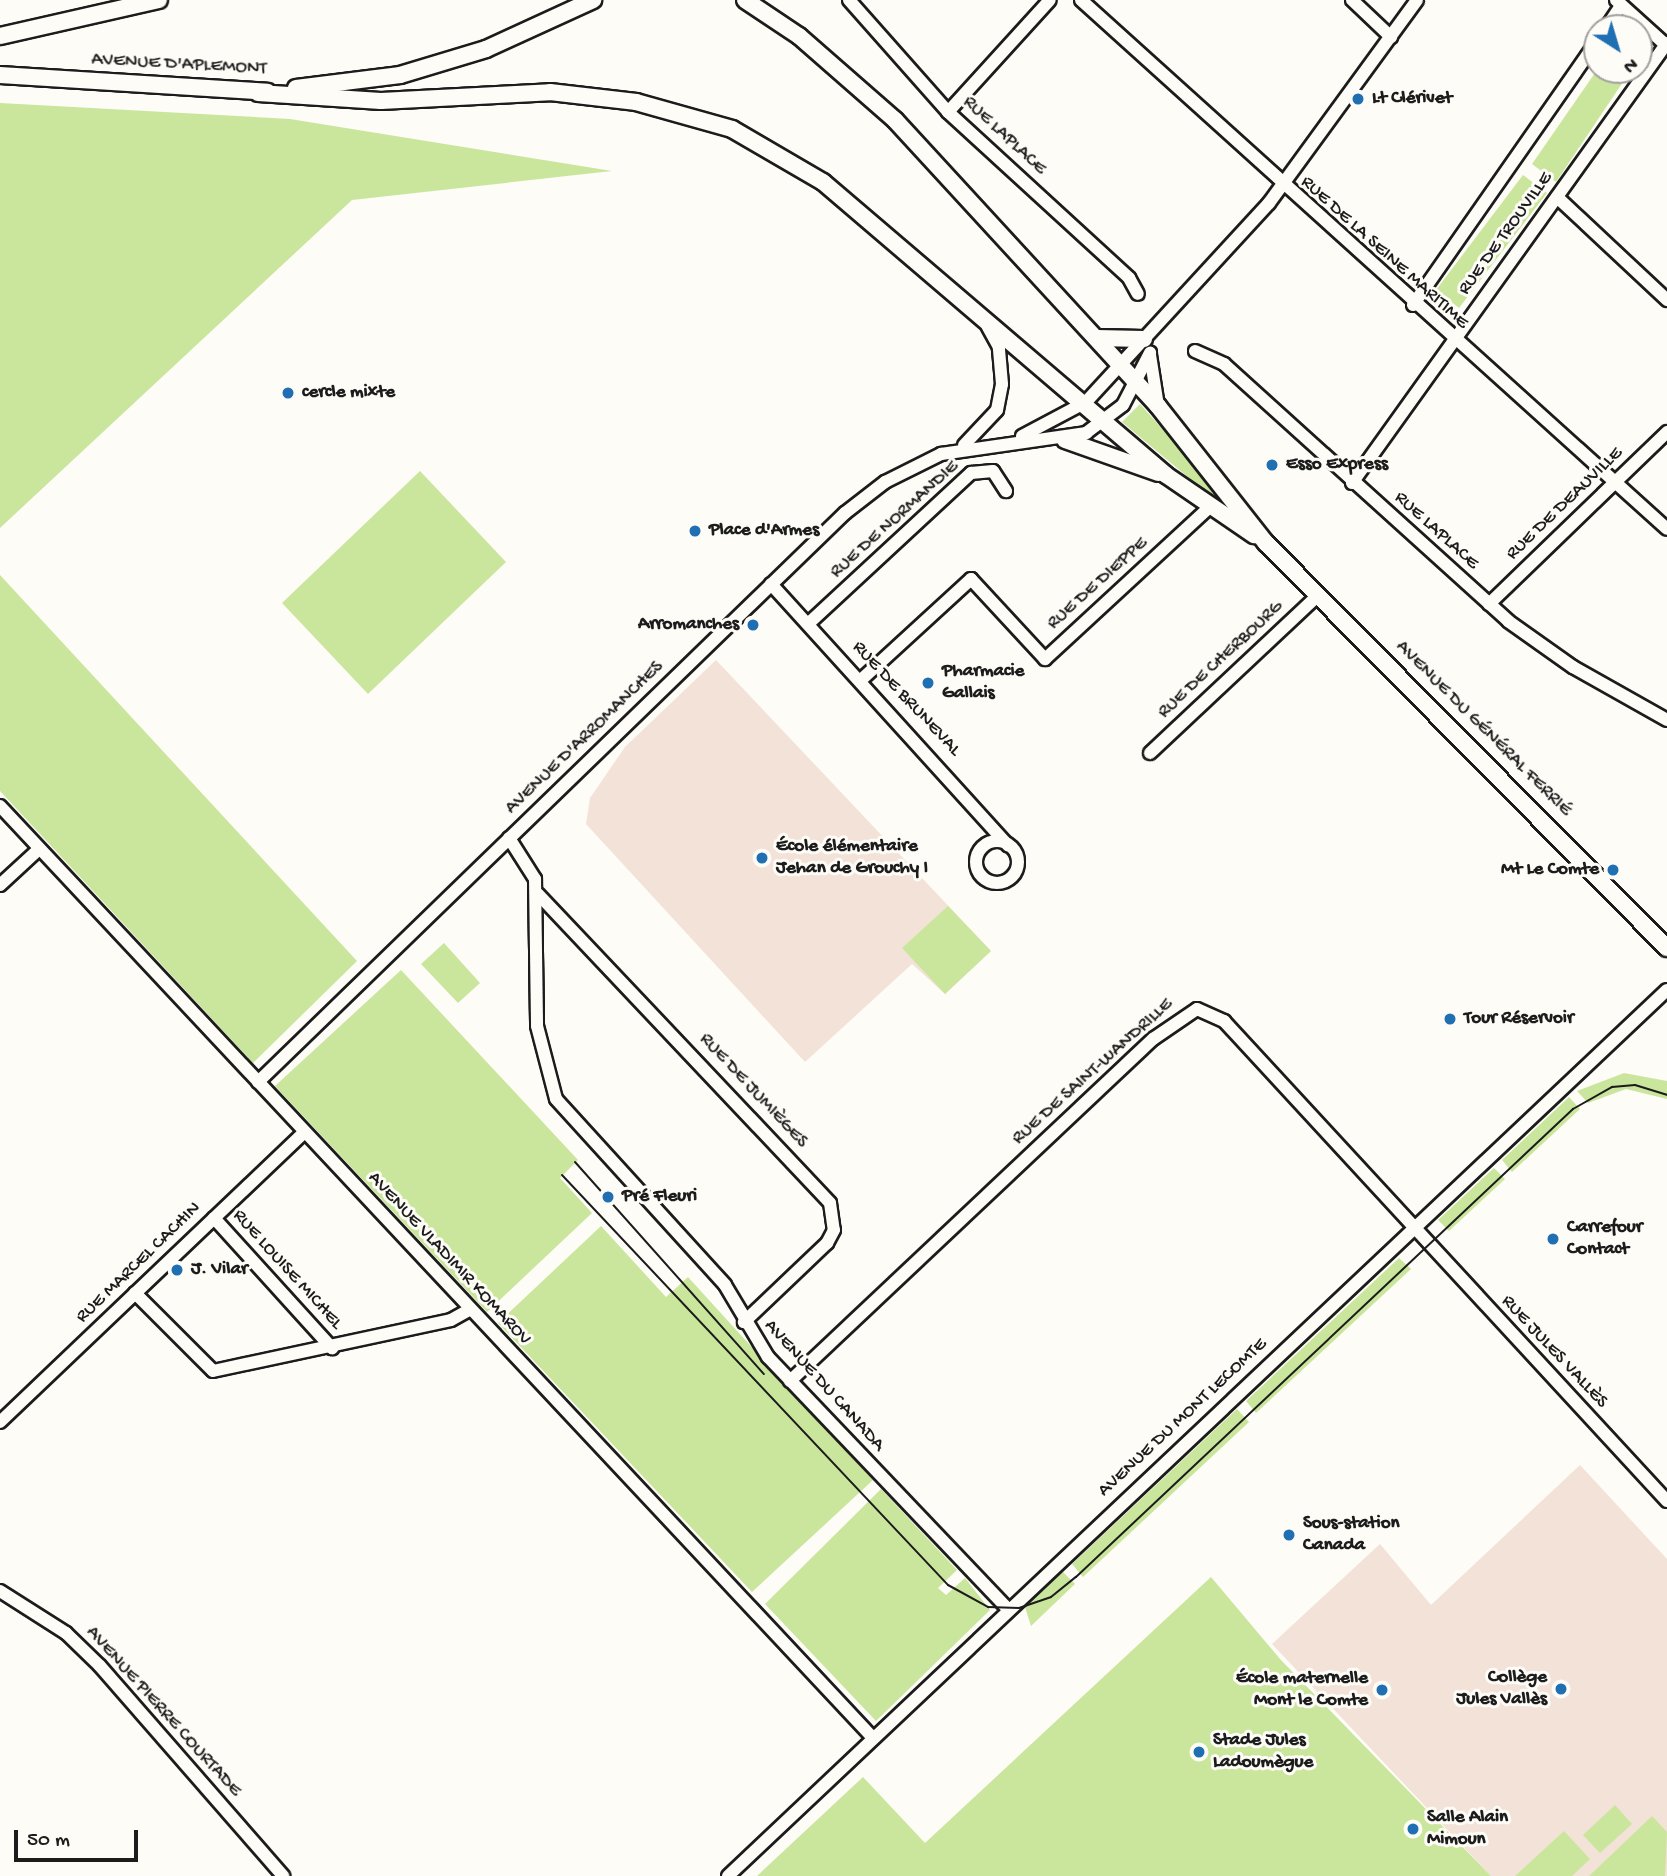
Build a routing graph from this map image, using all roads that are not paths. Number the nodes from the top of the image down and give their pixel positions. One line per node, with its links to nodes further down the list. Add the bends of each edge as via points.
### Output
1 (159, 0): 10 (street)
2 (593, 0): 15 (street, AVENUE D'APLEMONT, via 486,49 400,75)
3 (745, 0): 23 (street, via 799,36 895,120)
4 (849, 0): 16 (street, RUE LAPLACE)
5 (1050, 0): 16 (street)
6 (1081, 0): 17 (street, RUE DE LA SEINE MARITIME)
7 (1352, 0): 11 (street)
8 (1417, 0): 11 (street)
9 (1618, 3): 12 (street)
10 (0, 36)
11 (1391, 37): 17 (street)
12 (1667, 44): 18 (street, RUE DE TROUVILLE)
13 (1583, 61): 21 (street, RUE DE TROUVILLE)
14 (0, 75): 15 (street, AVENUE D'APLEMONT)
15 (258, 93): 22 (street, via 381,100 550,92 674,111 732,129 823,182)
16 (948, 111): 19 (street, RUE LAPLACE, via 1129,278)
17 (1283, 187): 21 (street, RUE DE LA SEINE MARITIME); 24 (street)
18 (1557, 197): 20 (street); 25 (street, RUE DE TROUVILLE)
19 (1138, 294)
20 (1667, 300)
21 (1413, 305): 25 (street, RUE DE LA SEINE MARITIME)
22 (982, 314): 29 (street); 35 (street, AVENUE D'ARROMANCHES, via 999,347 1002,384 991,418)
23 (1096, 338): 24 (street); 27 (street)
24 (1148, 341): 27 (street); 28 (street); 30 (street)
25 (1453, 342): 37 (street, RUE DE TROUVILLE); 38 (street, RUE DE LA SEINE MARITIME)
26 (1195, 351): 37 (street, RUE LAPLACE, via 1224,364)
27 (1119, 363): 28 (street); 29 (street)
28 (1138, 384): 30 (street); 31 (street)
29 (1086, 402): 31 (street); 33 (street, AVENUE D'ARROMANCHES)
30 (1158, 406): 42 (street)
31 (1106, 420): 34 (street, AVENUE D'ARROMANCHES); 36 (street)
32 (1667, 432): 38 (street, RUE DE DEAUVILLE)
33 (1018, 438): 34 (street, AVENUE D'ARROMANCHES); 35 (street, AVENUE D'ARROMANCHES)
34 (1065, 440): 36 (street)
35 (957, 449): 43 (street, AVENUE D'ARROMANCHES, via 885,482)
36 (1166, 475): 40 (street)
37 (1352, 483): 45 (street, RUE LAPLACE)
38 (1613, 484): 41 (street, RUE DE LA SEINE MARITIME); 45 (street, RUE DE DEAUVILLE)
39 (1006, 491): 46 (street, RUE DE NORMANDIE, via 993,471 971,473)
40 (1212, 506): 42 (street); 47 (street, RUE DE DIEPPE, via 1045,659 971,579)
41 (1667, 529)
42 (1266, 543): 44 (street, AVENUE DU GÉNÉRAL FERRIÉ)
43 (771, 584): 46 (street, RUE DE BRUNEVAL); 51 (street, AVENUE D'ARROMANCHES)
44 (1318, 595): 49 (street, RUE DE CHERBOURG); 56 (street, AVENUE DU GÉNÉRAL FERRIÉ)
45 (1489, 604): 48 (street, RUE LAPLACE, via 1548,652)
46 (809, 623): 47 (street, RUE DE BRUNEVAL)
47 (862, 679): 52 (street, RUE DE BRUNEVAL)
48 (1667, 720)
49 (1150, 753)
50 (0, 806): 53 (street, AVENUE VLADIMIR KOMAROV)
51 (509, 838): 55 (street, AVENUE DU CANADA, via 528,861); 58 (street, AVENUE D'ARROMANCHES)
52 (1008, 845)
53 (39, 849): 54 (street); 58 (street, AVENUE VLADIMIR KOMAROV)
54 (0, 885)
55 (538, 894): 64 (street, AVENUE DU CANADA, via 537,1026 556,1099 725,1285); 64 (street, RUE DE JUMIÈGES, via 830,1203 834,1230 827,1243)
56 (1667, 948)
57 (1667, 990): 61 (street, AVENUE DU MONT LECOMTE)
58 (258, 1082): 59 (street, AVENUE VLADIMIR KOMAROV)
59 (304, 1132): 60 (street, RUE MARCEL CACHIN); 63 (street, AVENUE VLADIMIR KOMAROV)
60 (214, 1218): 62 (street, RUE MARCEL CACHIN); 65 (street, RUE LOUISE MICHEL)
61 (1413, 1228): 66 (street, RUE DE SAINT-WANDRILLE, via 1224,1021 1210,1011 1185,1012); 68 (street, RUE JULES VALLÈS); 70 (street, AVENUE DU MONT LECOMTE)
62 (135, 1293): 65 (street, RUE LOUISE MICHEL, via 213,1371); 67 (street, RUE MARCEL CACHIN)
63 (469, 1310): 65 (street, RUE LOUISE MICHEL, via 451,1320); 71 (street, AVENUE VLADIMIR KOMAROV)
64 (744, 1322): 66 (street, AVENUE DU CANADA)
65 (332, 1348)
66 (790, 1381): 70 (street, AVENUE DU CANADA)
67 (0, 1422)
68 (1667, 1501)
69 (0, 1591): 72 (street, AVENUE PIERRE COURTADE, via 66,1633 100,1666)
70 (1008, 1609): 71 (street, AVENUE DU MONT LECOMTE)
71 (872, 1737): 73 (street, AVENUE DU MONT LECOMTE)
72 (283, 1876)
73 (728, 1876)

